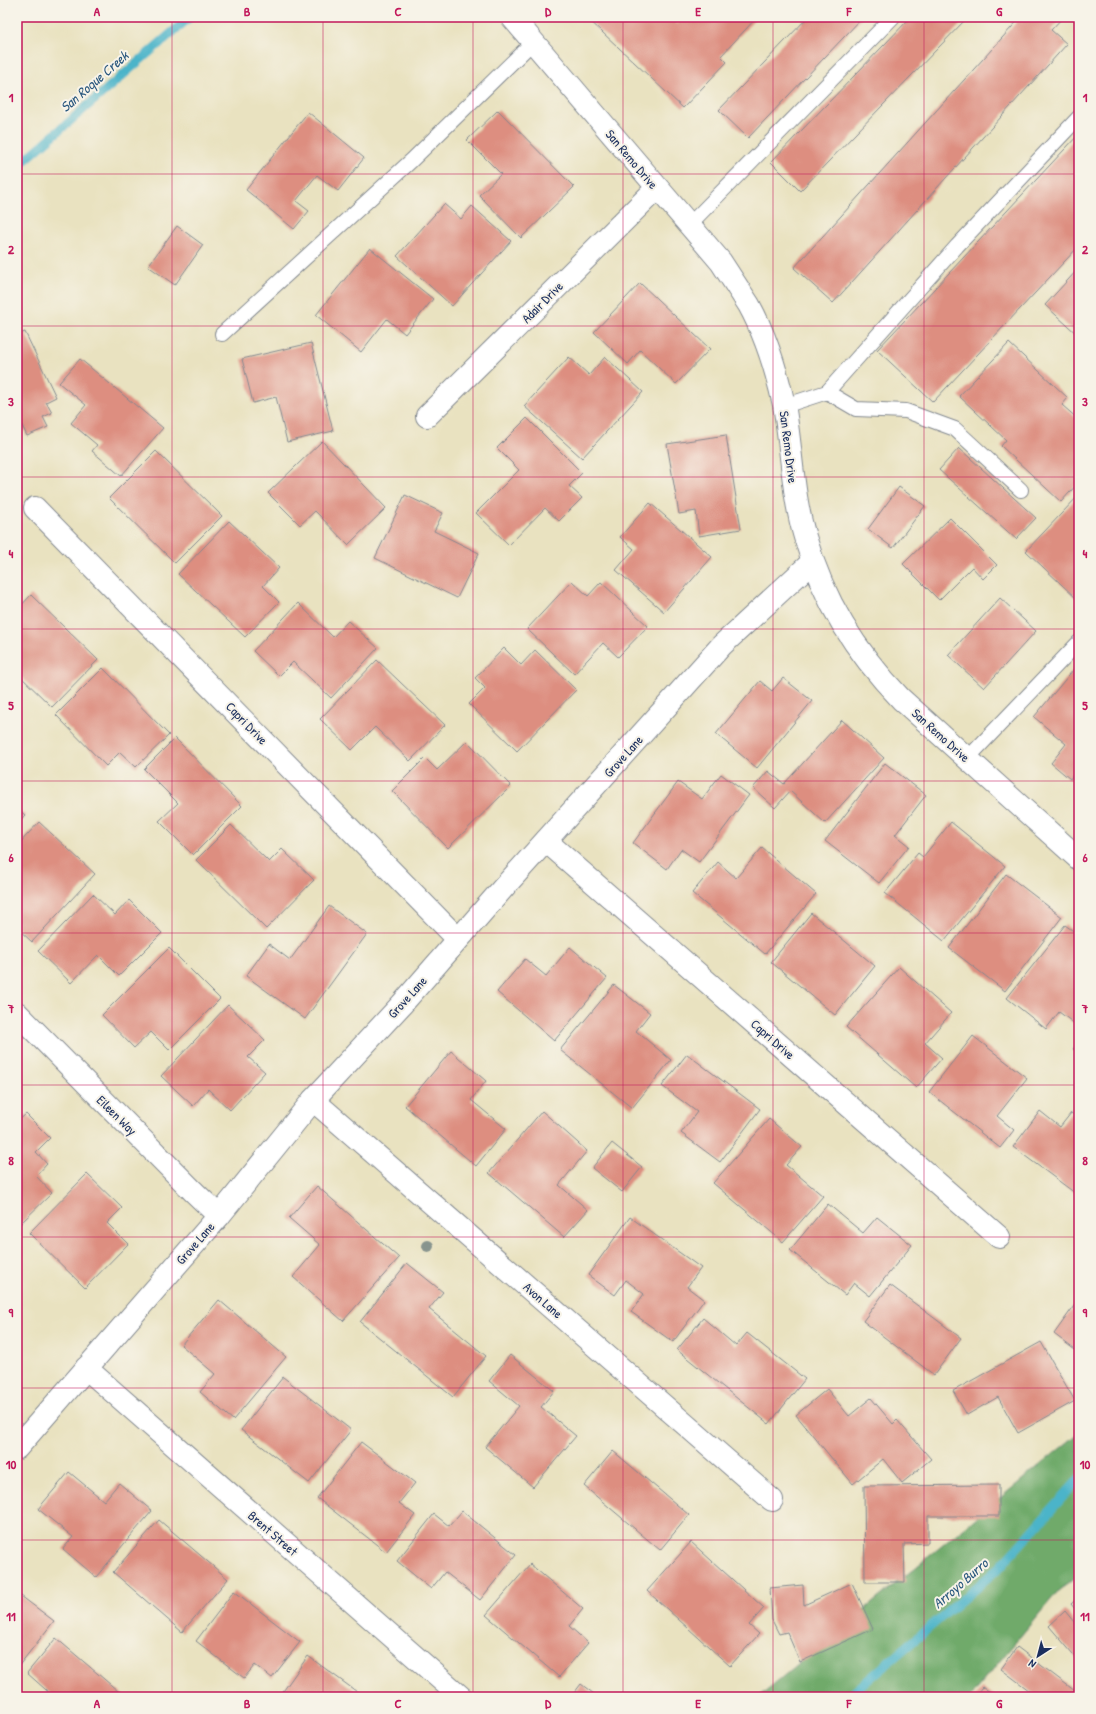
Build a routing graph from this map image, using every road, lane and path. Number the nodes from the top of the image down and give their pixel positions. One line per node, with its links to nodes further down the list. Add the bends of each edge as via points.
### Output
1 (512, 17): 3 (street, San Remo Drive)
2 (893, 17): 6 (lane)
3 (533, 42): 5 (street, San Remo Drive); 7 (lane, via 411,161)
4 (1079, 116): 8 (lane)
5 (657, 188): 6 (street, San Remo Drive); 10 (street, Adair Drive)
6 (689, 225): 9 (street, San Remo Drive, via 721,262 750,306 770,354)
7 (222, 334)
8 (827, 392): 9 (lane); 11 (lane, via 856,408 906,411 955,429)
9 (784, 406): 13 (street, San Remo Drive, via 794,491)
10 (427, 416)
11 (1021, 490)
12 (35, 508): 18 (street, Capri Drive)
13 (812, 562): 15 (street, San Remo Drive, via 835,611 854,643 876,672 901,699); 16 (street, Grove Lane, via 722,645)
14 (1079, 642): 15 (lane)
15 (967, 759): 17 (street, San Remo Drive)
16 (546, 841): 18 (street, Grove Lane); 22 (street, Capri Drive)
17 (1079, 860)
18 (458, 939): 20 (street, Grove Lane)
19 (17, 1013): 21 (street, Eileen Way)
20 (313, 1100): 21 (street, Grove Lane); 25 (street, Avon Lane)
21 (219, 1216): 23 (street, Grove Lane)
22 (999, 1237)
23 (86, 1368): 24 (street, Grove Lane); 26 (street, Brent Street)
24 (17, 1448)
25 (772, 1500)
26 (461, 1697)

